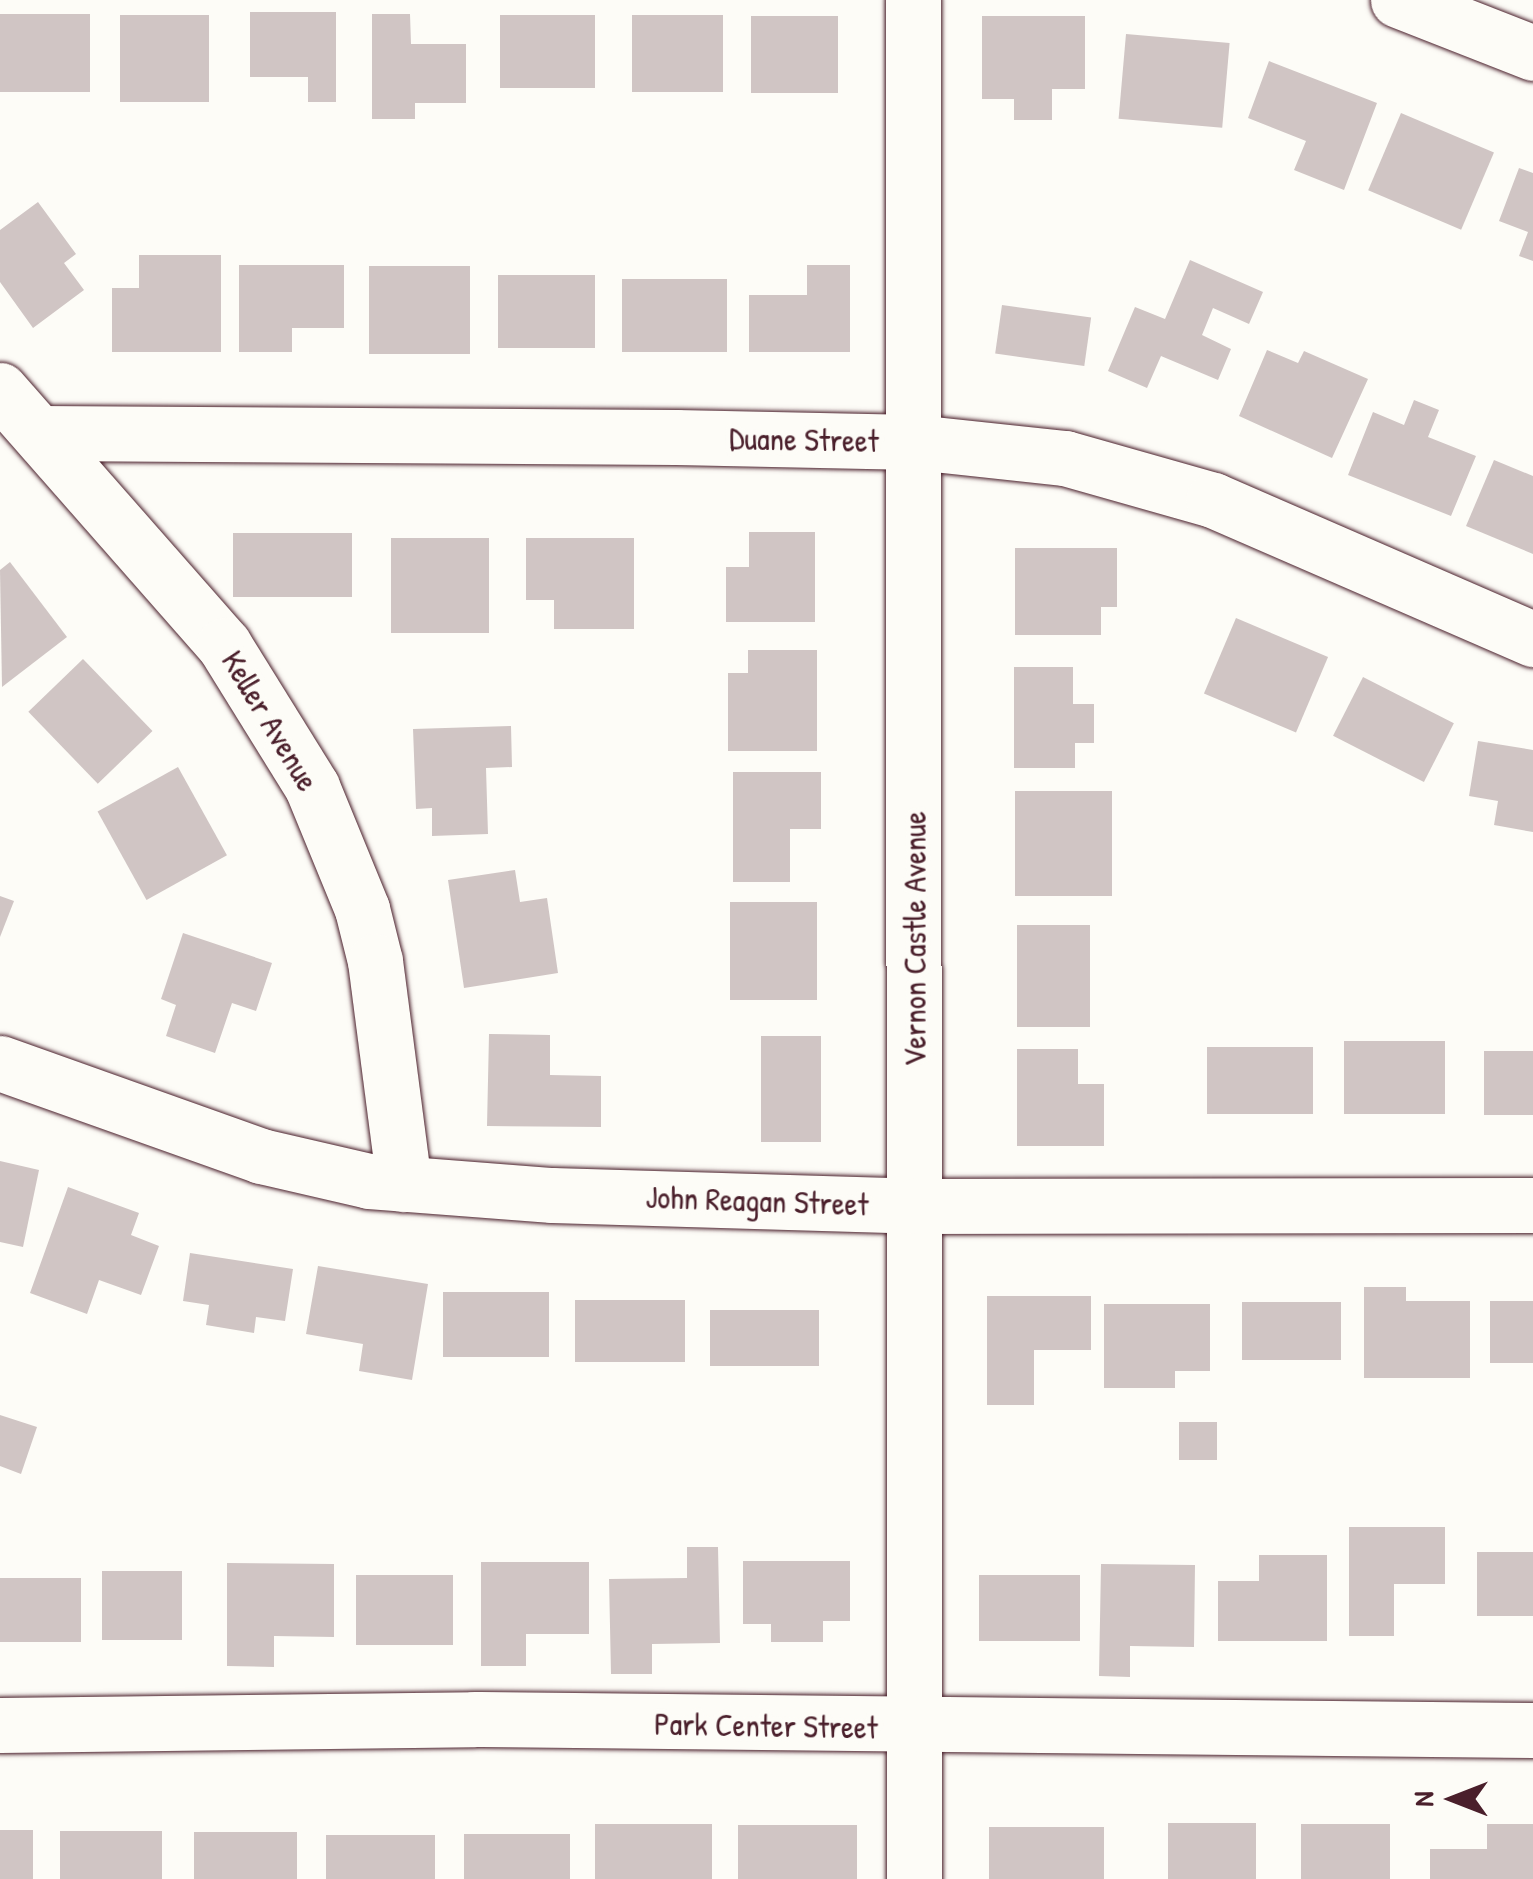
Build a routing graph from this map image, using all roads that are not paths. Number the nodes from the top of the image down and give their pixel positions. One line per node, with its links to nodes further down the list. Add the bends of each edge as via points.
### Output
1 (913, 0): 6 (street, Vernon Castle Avenue)
2 (1398, 0): 3 (street)
3 (1533, 53)
4 (0, 390): 5 (street, Keller Avenue)
5 (40, 434): 6 (street, Duane Street); 9 (street, Keller Avenue, via 224,644 312,786 370,944)
6 (915, 442): 7 (street, Duane Street, via 1065,458 1214,500); 11 (street, Vernon Castle Avenue)
7 (1533, 638)
8 (0, 1063): 9 (street, John Reagan Street, via 260,1156)
9 (404, 1184): 11 (street, John Reagan Street)
10 (1533, 1205): 11 (street, John Reagan Street)
11 (916, 1206): 13 (street, Vernon Castle Avenue)
12 (0, 1725): 13 (street, Park Center Street, via 474,1719)
13 (915, 1729): 14 (street, Park Center Street); 15 (street, Vernon Castle Avenue)
14 (1533, 1730)
15 (914, 1879)

